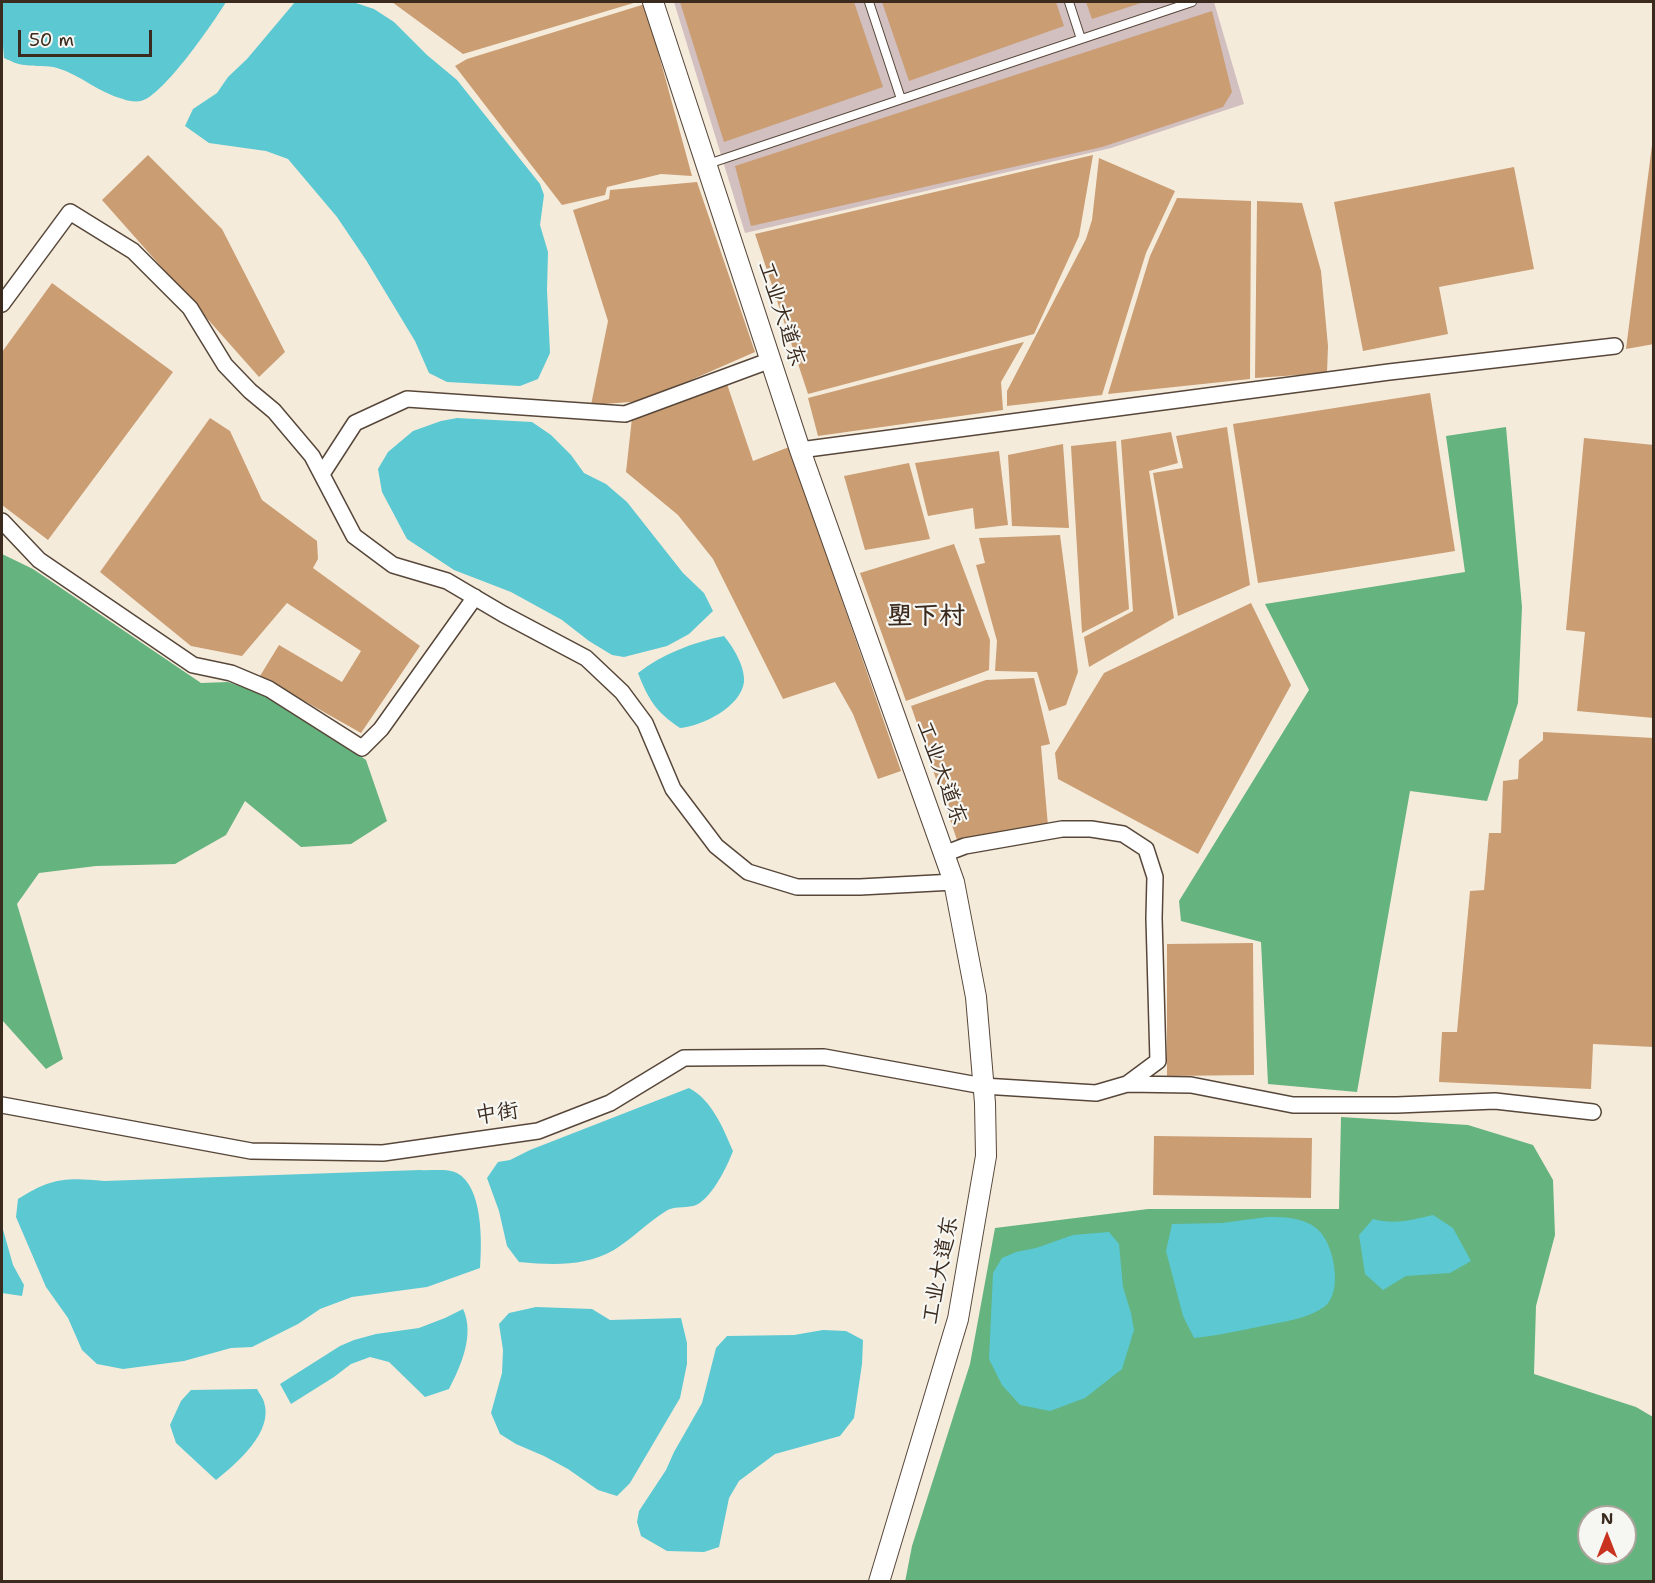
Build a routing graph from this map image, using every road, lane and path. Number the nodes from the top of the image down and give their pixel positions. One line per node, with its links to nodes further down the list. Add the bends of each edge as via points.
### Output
1 (653, 2): 7 (street, 工业大道东)
2 (869, 2): 6 (lane)
3 (1069, 2): 5 (lane)
4 (1192, 2): 5 (lane)
5 (1081, 39): 6 (lane)
6 (901, 99): 7 (lane)
7 (706, 164): 10 (street, 工业大道东)
8 (2, 304): 12 (street, via 70,212 133,251 190,308 225,365 274,411)
9 (1615, 346): 11 (street)
10 (771, 360): 11 (street, 工业大道东); 12 (street, via 624,414 407,399 355,423)
11 (801, 450): 15 (street, 工业大道东)
12 (322, 474): 14 (street, via 354,536 393,565 447,581)
13 (2, 521): 14 (street, via 39,560 193,665 231,673 269,689 362,747 381,729)
14 (475, 597): 16 (street, via 586,658 621,692 645,723 673,789 716,846 748,872 797,887)
15 (944, 854): 16 (street, 工业大道东); 17 (street, via 965,846 1072,829 1123,834 1146,849 1155,878 1158,1061)
16 (954, 882): 18 (street, 工业大道东, via 976,997)
17 (1127, 1084): 18 (street, 中街, via 1096,1093); 20 (street, via 1191,1085 1293,1106 1496,1101)
18 (983, 1086): 19 (street, 中街, via 824,1057 684,1058 610,1103 538,1131 383,1153 251,1151); 21 (street, 工业大道东, via 986,1156 958,1319)
19 (2, 1105)
20 (1593, 1112)
21 (879, 1581)

